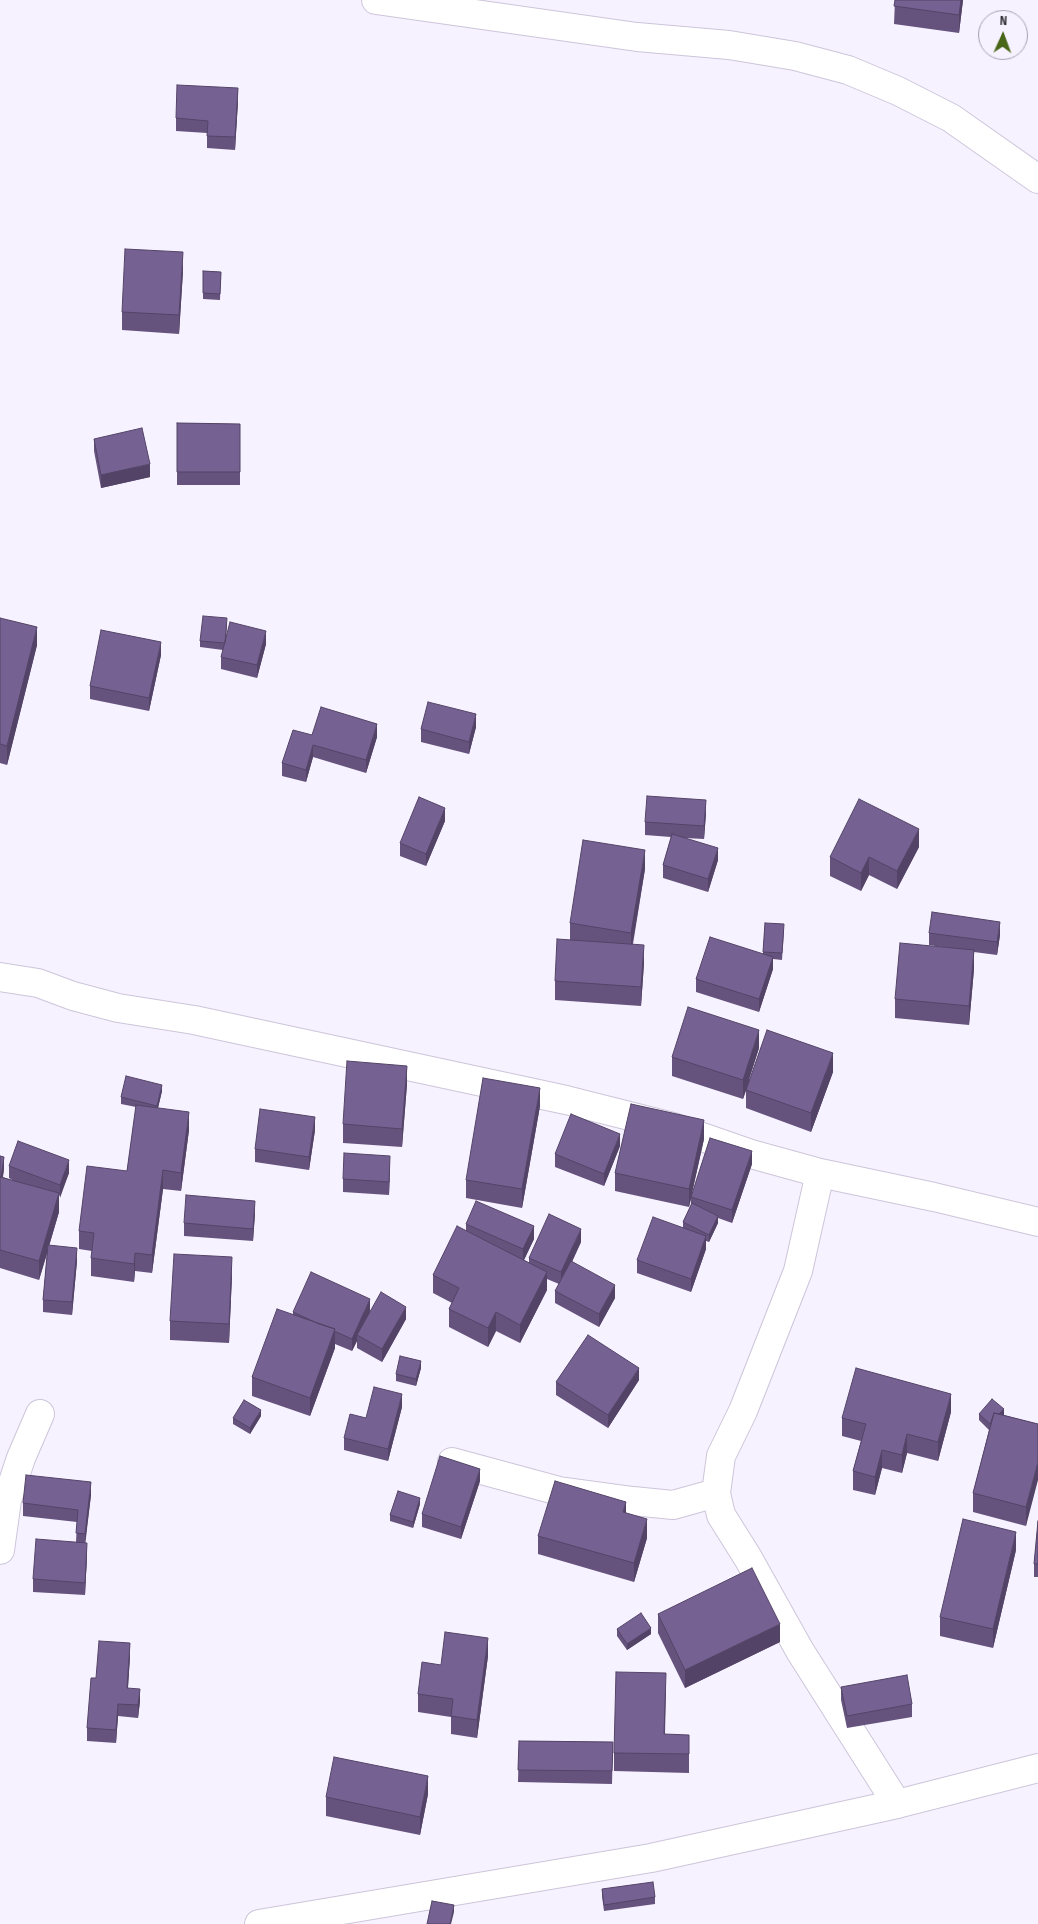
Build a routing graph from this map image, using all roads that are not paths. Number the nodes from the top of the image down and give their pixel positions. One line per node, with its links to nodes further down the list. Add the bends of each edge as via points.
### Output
1 (376, 0): 2 (street, via 638,37 729,45 796,56 848,70 950,118)
2 (1038, 179)
3 (0, 977): 4 (street, via 38,983 118,1008 194,1020 566,1100 673,1127 750,1154)
4 (820, 1173): 5 (street); 8 (street, via 798,1271 743,1411 721,1456)
5 (1038, 1222)
6 (40, 1414): 9 (street, via 7,1500)
7 (452, 1462): 8 (street, via 559,1491 633,1501 673,1505)
8 (716, 1493): 11 (street, via 720,1516 748,1558 800,1651)
9 (0, 1550)
10 (1038, 1768): 11 (street)
11 (897, 1804): 12 (street, via 438,1905)
12 (259, 1924)

